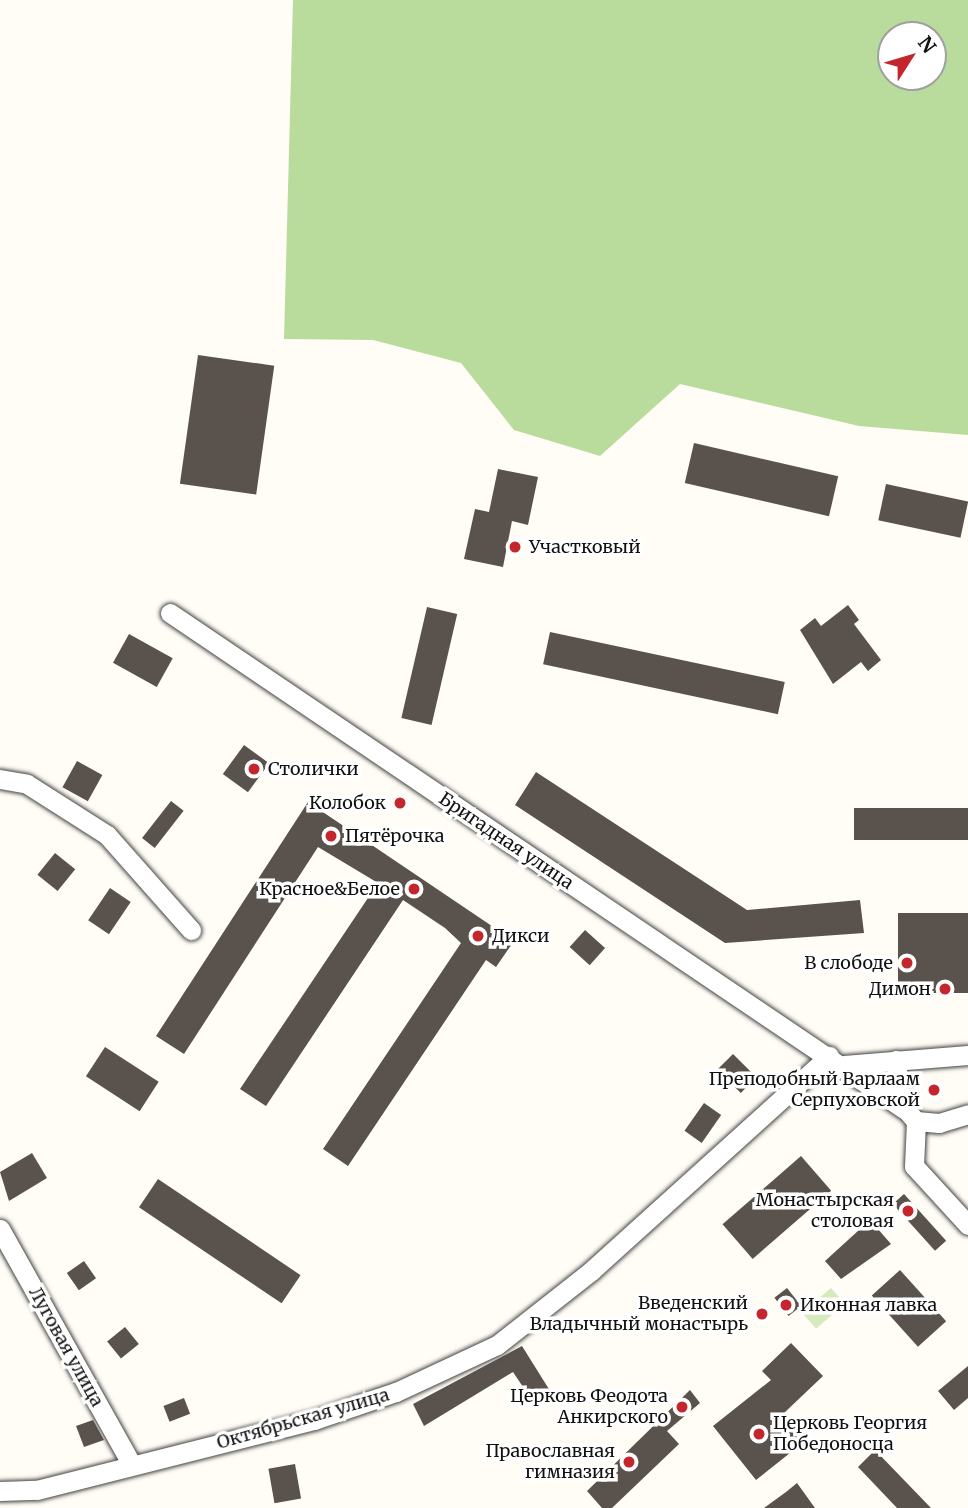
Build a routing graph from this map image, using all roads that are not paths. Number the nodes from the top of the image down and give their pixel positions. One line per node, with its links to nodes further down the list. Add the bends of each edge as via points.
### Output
1 (170, 614): 6 (street, Бригадная улица)
2 (0, 779): 3 (street, via 27,784 107,835)
3 (191, 930)
4 (968, 1055): 5 (street)
5 (896, 1060): 6 (street); 8 (street)
6 (837, 1061): 8 (street, Бригадная улица); 11 (street, Октябрьская улица, via 497,1345 337,1412)
7 (968, 1114): 8 (street, via 939,1124)
8 (910, 1115): 9 (street, via 914,1166)
9 (968, 1225)
10 (0, 1228): 11 (street, Луговая улица)
11 (132, 1465): 12 (street, Октябрьская улица, via 37,1490)
12 (0, 1491)

